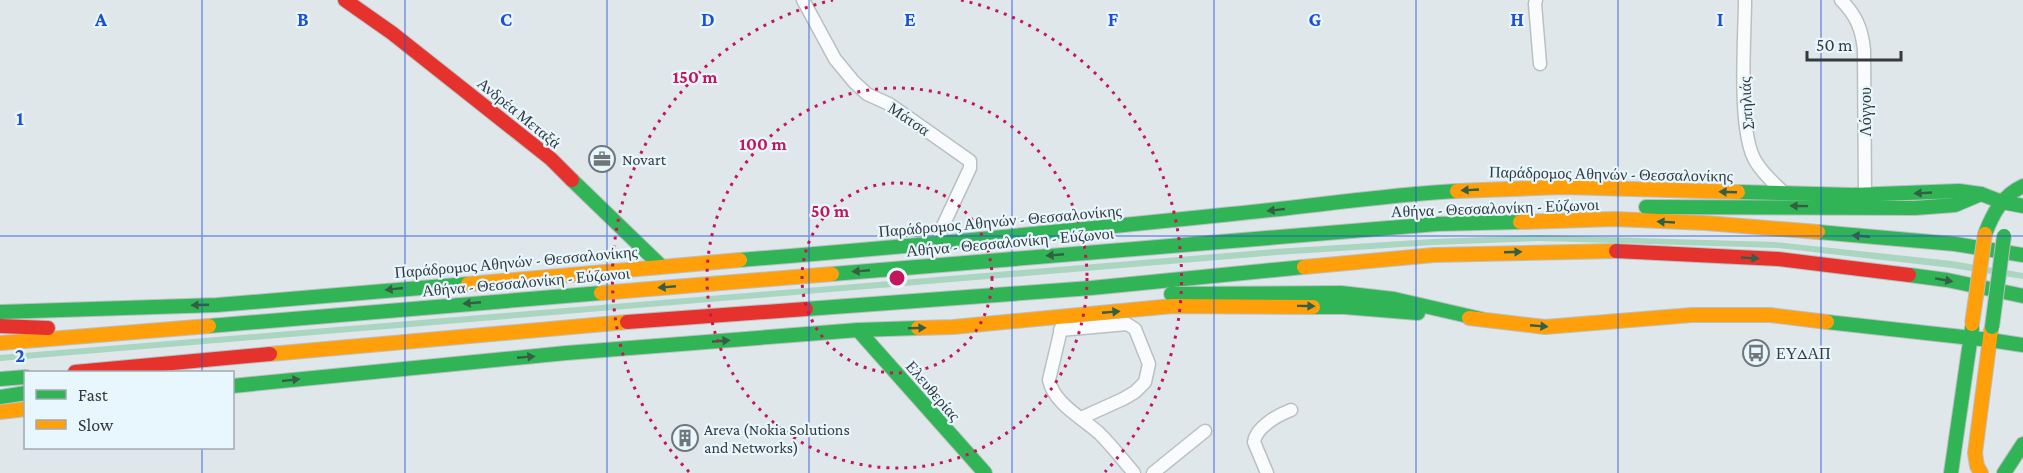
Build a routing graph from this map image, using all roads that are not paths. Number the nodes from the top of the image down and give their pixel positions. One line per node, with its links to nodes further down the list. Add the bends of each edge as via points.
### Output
1 (345, 0): 16 (main road, Ανδρέα Μεταξά, via 551,159)
2 (803, 0): 14 (street, Μάτσα, via 835,59 854,82 970,161)
3 (1536, 0): 6 (street)
4 (1745, 0): 8 (street, Σπηλιάς, via 1746,131 1755,161)
5 (1841, 0): 10 (street, Λόγγου, via 1858,20 1863,42)
6 (1540, 63)
7 (2023, 186): 11 (main road)
8 (1784, 194): 10 (main road, Παράδρομος Αθηνών - Θεσσαλονίκης); 14 (main road, Παράδρομος Αθηνών - Θεσσαλονίκης, one-way to 14, via 1562,187 1404,194)
9 (1981, 194): 10 (main road, Παράδρομος Αθηνών - Θεσσαλονίκης, one-way to 10, via 1959,191); 11 (main road, Παράδρομος Αθηνών - Θεσσαλονίκης); 13 (main road, one-way to 13, via 1955,205 1915,208 1613,208 1536,214)
10 (1865, 195)
11 (2002, 202): 12 (main road, Παράδρομος Αθηνών - Θεσσαλονίκης); 26 (main road, bridge, via 2004,236); 28 (main road, bridge, via 1985,234)
12 (2023, 206)
13 (1505, 223): 15 (main road, Αθήνα - Θεσσαλονίκη - Εύζωνοι, one-way to 13, via 1955,244 1706,223 1615,219); 25 (main road, Αθήνα - Θεσσαλονίκη - Εύζωνοι, one-way to 25, via 1437,224)
14 (938, 244): 16 (main road, Παράδρομος Αθηνών - Θεσσαλονίκης)
15 (2023, 255)
16 (661, 266): 19 (main road, Παράδρομος Αθηνών - Θεσσαλονίκης, one-way to 19, via 217,304)
17 (1091, 288): 18 (main road, one-way to 18, via 1434,255 1616,251 1778,259 1947,280); 21 (main road, via 1165,294 1341,293 1394,299); 31 (main road, via 622,322)
18 (2023, 296)
19 (0, 312)
20 (1064, 316): 21 (main road, one-way to 21, via 1173,306 1271,305 1344,307); 23 (main road, one-way to 20, via 953,327); 24 (street)
21 (1481, 320): 27 (main road, one-way to 27, via 1545,327 1692,315 1770,315)
22 (0, 326): 25 (main road)
23 (858, 330): 37 (main road, one-way to 23); 46 (main road, Ελευθερίας)
24 (1060, 330): 43 (street, via 1049,380 1051,389); 43 (street, via 1127,324 1135,328 1149,364 1145,382 1135,392)
25 (124, 333): 29 (main road, Αθήνα - Θεσσαλονίκη - Εύζωνοι)
26 (1991, 333): 28 (main road); 30 (main road); 51 (main road, via 1975,453)
27 (1937, 335): 28 (main road); 34 (main road, via 1957,350)
28 (1970, 338): 34 (main road)
29 (0, 343)
30 (2023, 345)
31 (131, 368): 32 (main road); 33 (main road)
32 (89, 371)
33 (118, 371)
34 (1965, 374): 50 (main road)
35 (24, 377): 36 (main road)
36 (0, 379)
37 (234, 386)
38 (24, 393): 39 (main road)
39 (0, 397)
40 (24, 408): 42 (main road)
41 (1291, 410): 49 (street, via 1255,436)
42 (0, 412)
43 (1081, 418): 47 (street)
44 (1205, 431): 48 (street)
45 (2023, 444): 52 (main road)
46 (985, 473)
47 (1134, 473)
48 (1153, 473)
49 (1267, 473)
50 (1951, 473)
51 (1981, 473)
52 (2004, 473)

